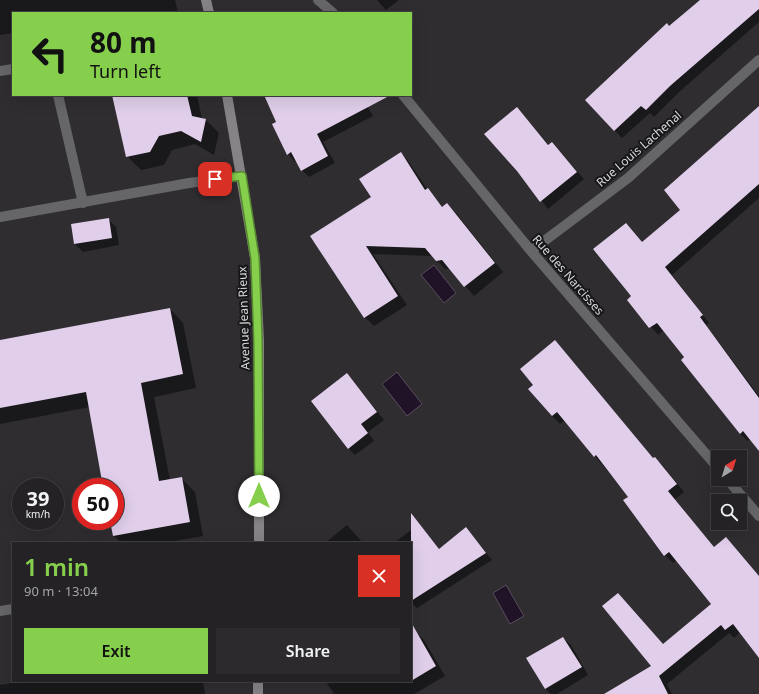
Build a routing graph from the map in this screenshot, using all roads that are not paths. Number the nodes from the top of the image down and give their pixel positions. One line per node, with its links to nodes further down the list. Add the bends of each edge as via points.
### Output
1 (206, 0): 3 (main road)
2 (318, 0): 4 (street)
3 (209, 12)
4 (332, 12)
5 (759, 60): 14 (street, Rue Louis Lachenal, via 628,178)
6 (12, 69): 7 (street)
7 (0, 71)
8 (58, 96): 12 (street)
9 (227, 96): 11 (main road, Avenue Jean Rieux)
10 (404, 96): 14 (street, Rue des Narcisses)
11 (242, 176): 12 (street); 18 (main road, Avenue Jean Rieux, via 255,258)
12 (83, 203): 13 (street)
13 (0, 217)
14 (531, 252): 15 (street, Rue des Narcisses)
15 (711, 460)
16 (733, 486): 17 (street)
17 (759, 516)
18 (259, 542)
19 (12, 609): 20 (street)
20 (0, 611)
21 (258, 682): 22 (main road)
22 (258, 694)

